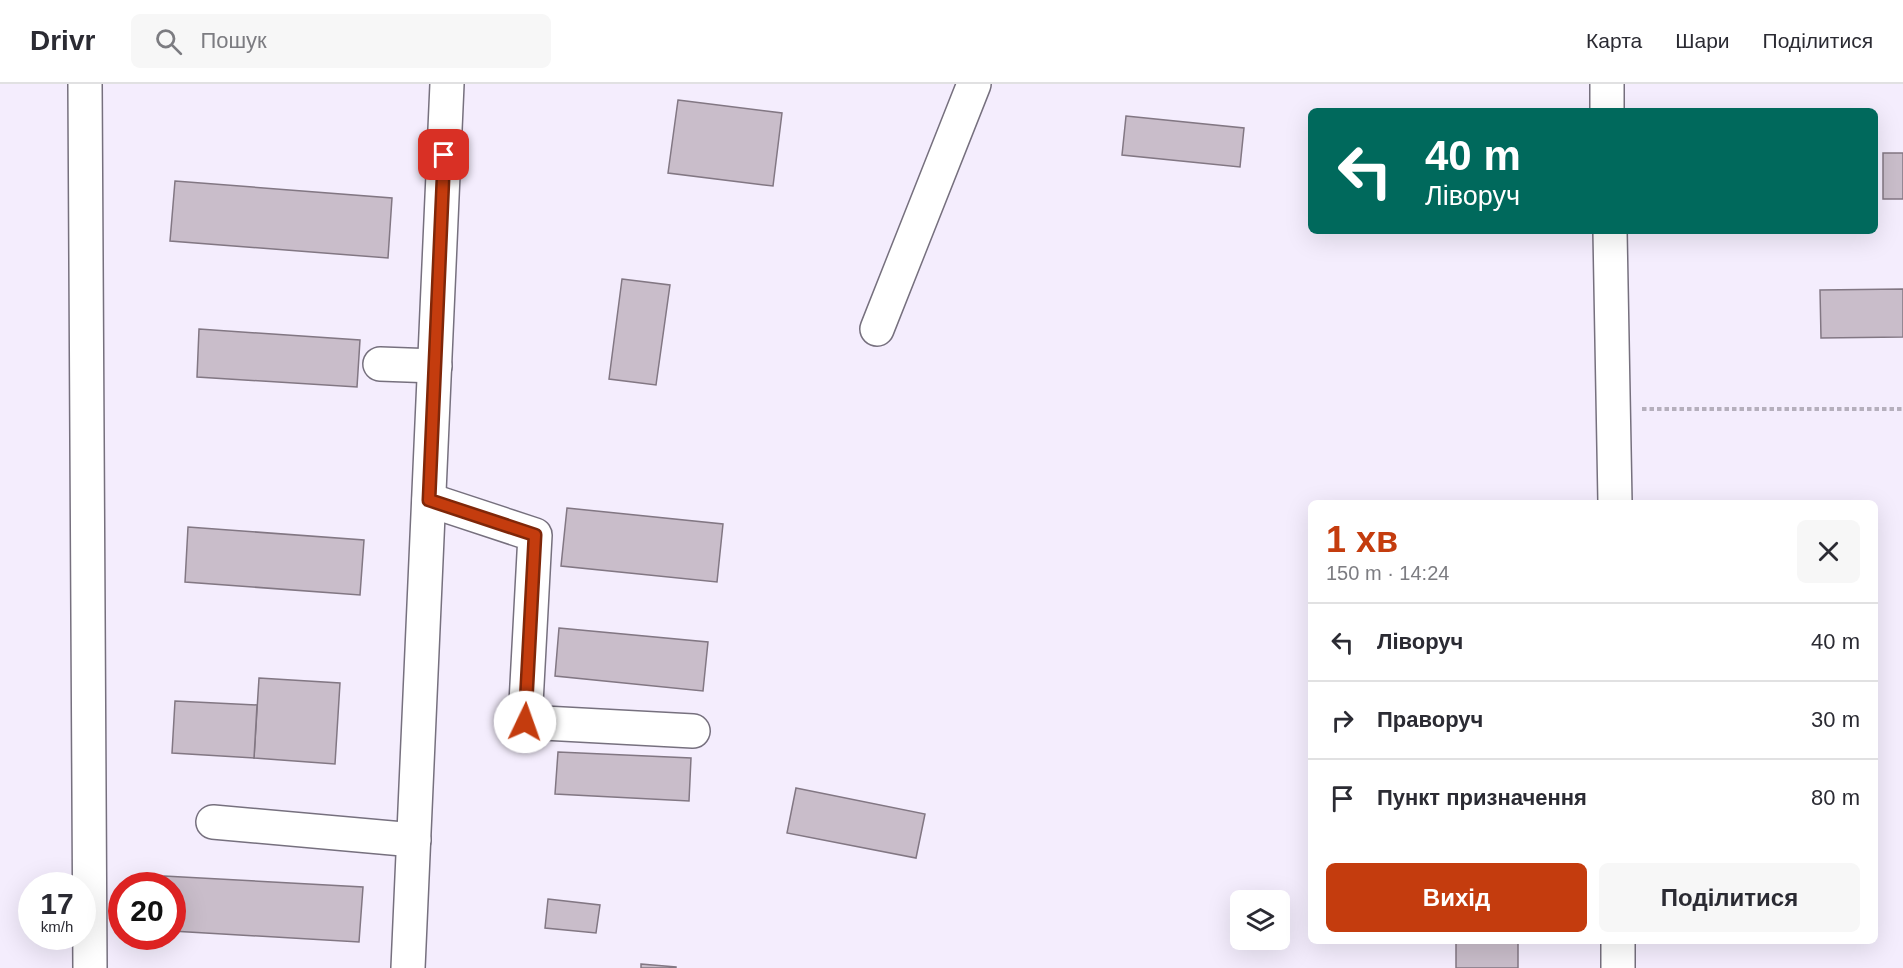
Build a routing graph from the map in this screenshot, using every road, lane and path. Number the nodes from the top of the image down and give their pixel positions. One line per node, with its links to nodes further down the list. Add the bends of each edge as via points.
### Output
1 (85, 84): 18 (street)
2 (447, 84): 9 (street)
3 (974, 84): 7 (street)
4 (1607, 84): 5 (street)
5 (1607, 108)
6 (1610, 234): 11 (street)
7 (877, 329)
8 (380, 364): 9 (street)
9 (435, 366): 12 (street)
10 (1903, 409): 11 (path)
11 (1614, 410): 13 (street)
12 (429, 500): 14 (street, via 535,535 525,722); 16 (street)
13 (1615, 500)
14 (693, 731)
15 (213, 822): 16 (street)
16 (414, 840): 19 (street)
17 (1618, 944): 20 (street)
18 (90, 968)
19 (408, 968)
20 (1618, 968)

